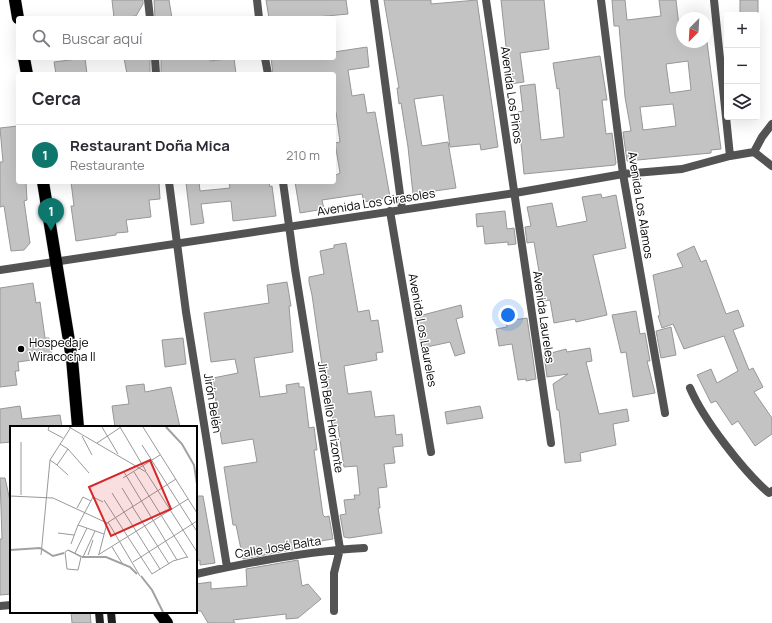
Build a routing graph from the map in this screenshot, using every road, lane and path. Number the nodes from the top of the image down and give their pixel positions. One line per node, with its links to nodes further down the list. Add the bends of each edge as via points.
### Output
1 (16, 0): 8 (highway)
2 (148, 0): 9 (street)
3 (257, 0): 10 (street)
4 (374, 0): 26 (street)
5 (486, 0): 25 (street, Avenida Los Pinos)
6 (601, 0): 21 (street, Avenida Los Alamos)
7 (714, 0): 19 (street)
8 (18, 16)
9 (150, 16)
10 (260, 16)
11 (24, 60): 14 (highway)
12 (154, 60): 15 (street)
13 (265, 60): 16 (street)
14 (26, 72)
15 (156, 72)
16 (268, 72)
17 (772, 124): 18 (street)
18 (754, 152): 19 (street, Avenida Los Girasoles); 20 (street)
19 (730, 156): 21 (street, Avenida Los Girasoles, via 682,169)
20 (772, 166)
21 (623, 174): 25 (street, Avenida Los Girasoles); 33 (street, Avenida Los Alamos)
22 (43, 184): 30 (highway)
23 (169, 184): 29 (street, Jirón Belén)
24 (283, 184): 28 (street, Jirón Bello Horizonte)
25 (514, 193): 26 (street, Avenida Los Girasoles); 35 (street, Avenida Laureles)
26 (402, 209): 27 (street, Avenida Los Girasoles)
27 (390, 211): 28 (street, Avenida Los Girasoles); 36 (street, Avenida Los Laureles)
28 (290, 227): 29 (street, Avenida Los Girasoles); 39 (street, Jirón Bello Horizonte)
29 (176, 243): 30 (street, Avenida Los Girasoles); 40 (street, Jirón Belén)
30 (55, 263): 31 (street, Avenida Los Girasoles); 34 (highway, via 72,359)
31 (0, 270)
32 (690, 388): 37 (street, via 698,405 728,447 758,484 769,493)
33 (666, 413)
34 (78, 426)
35 (551, 443)
36 (431, 452)
37 (772, 491)
38 (364, 548): 39 (street, Calle José Balta)
39 (340, 550): 40 (street, Calle José Balta); 44 (street, Jirón Bello Horizonte, via 334,573)
40 (227, 567): 41 (street, Calle José Balta)
41 (197, 574)
42 (10, 604): 43 (street)
43 (0, 606)
44 (334, 611)
45 (99, 613): 48 (street)
46 (111, 613): 49 (street)
47 (160, 613): 50 (highway)
48 (100, 623)
49 (112, 623)
50 (167, 623)

